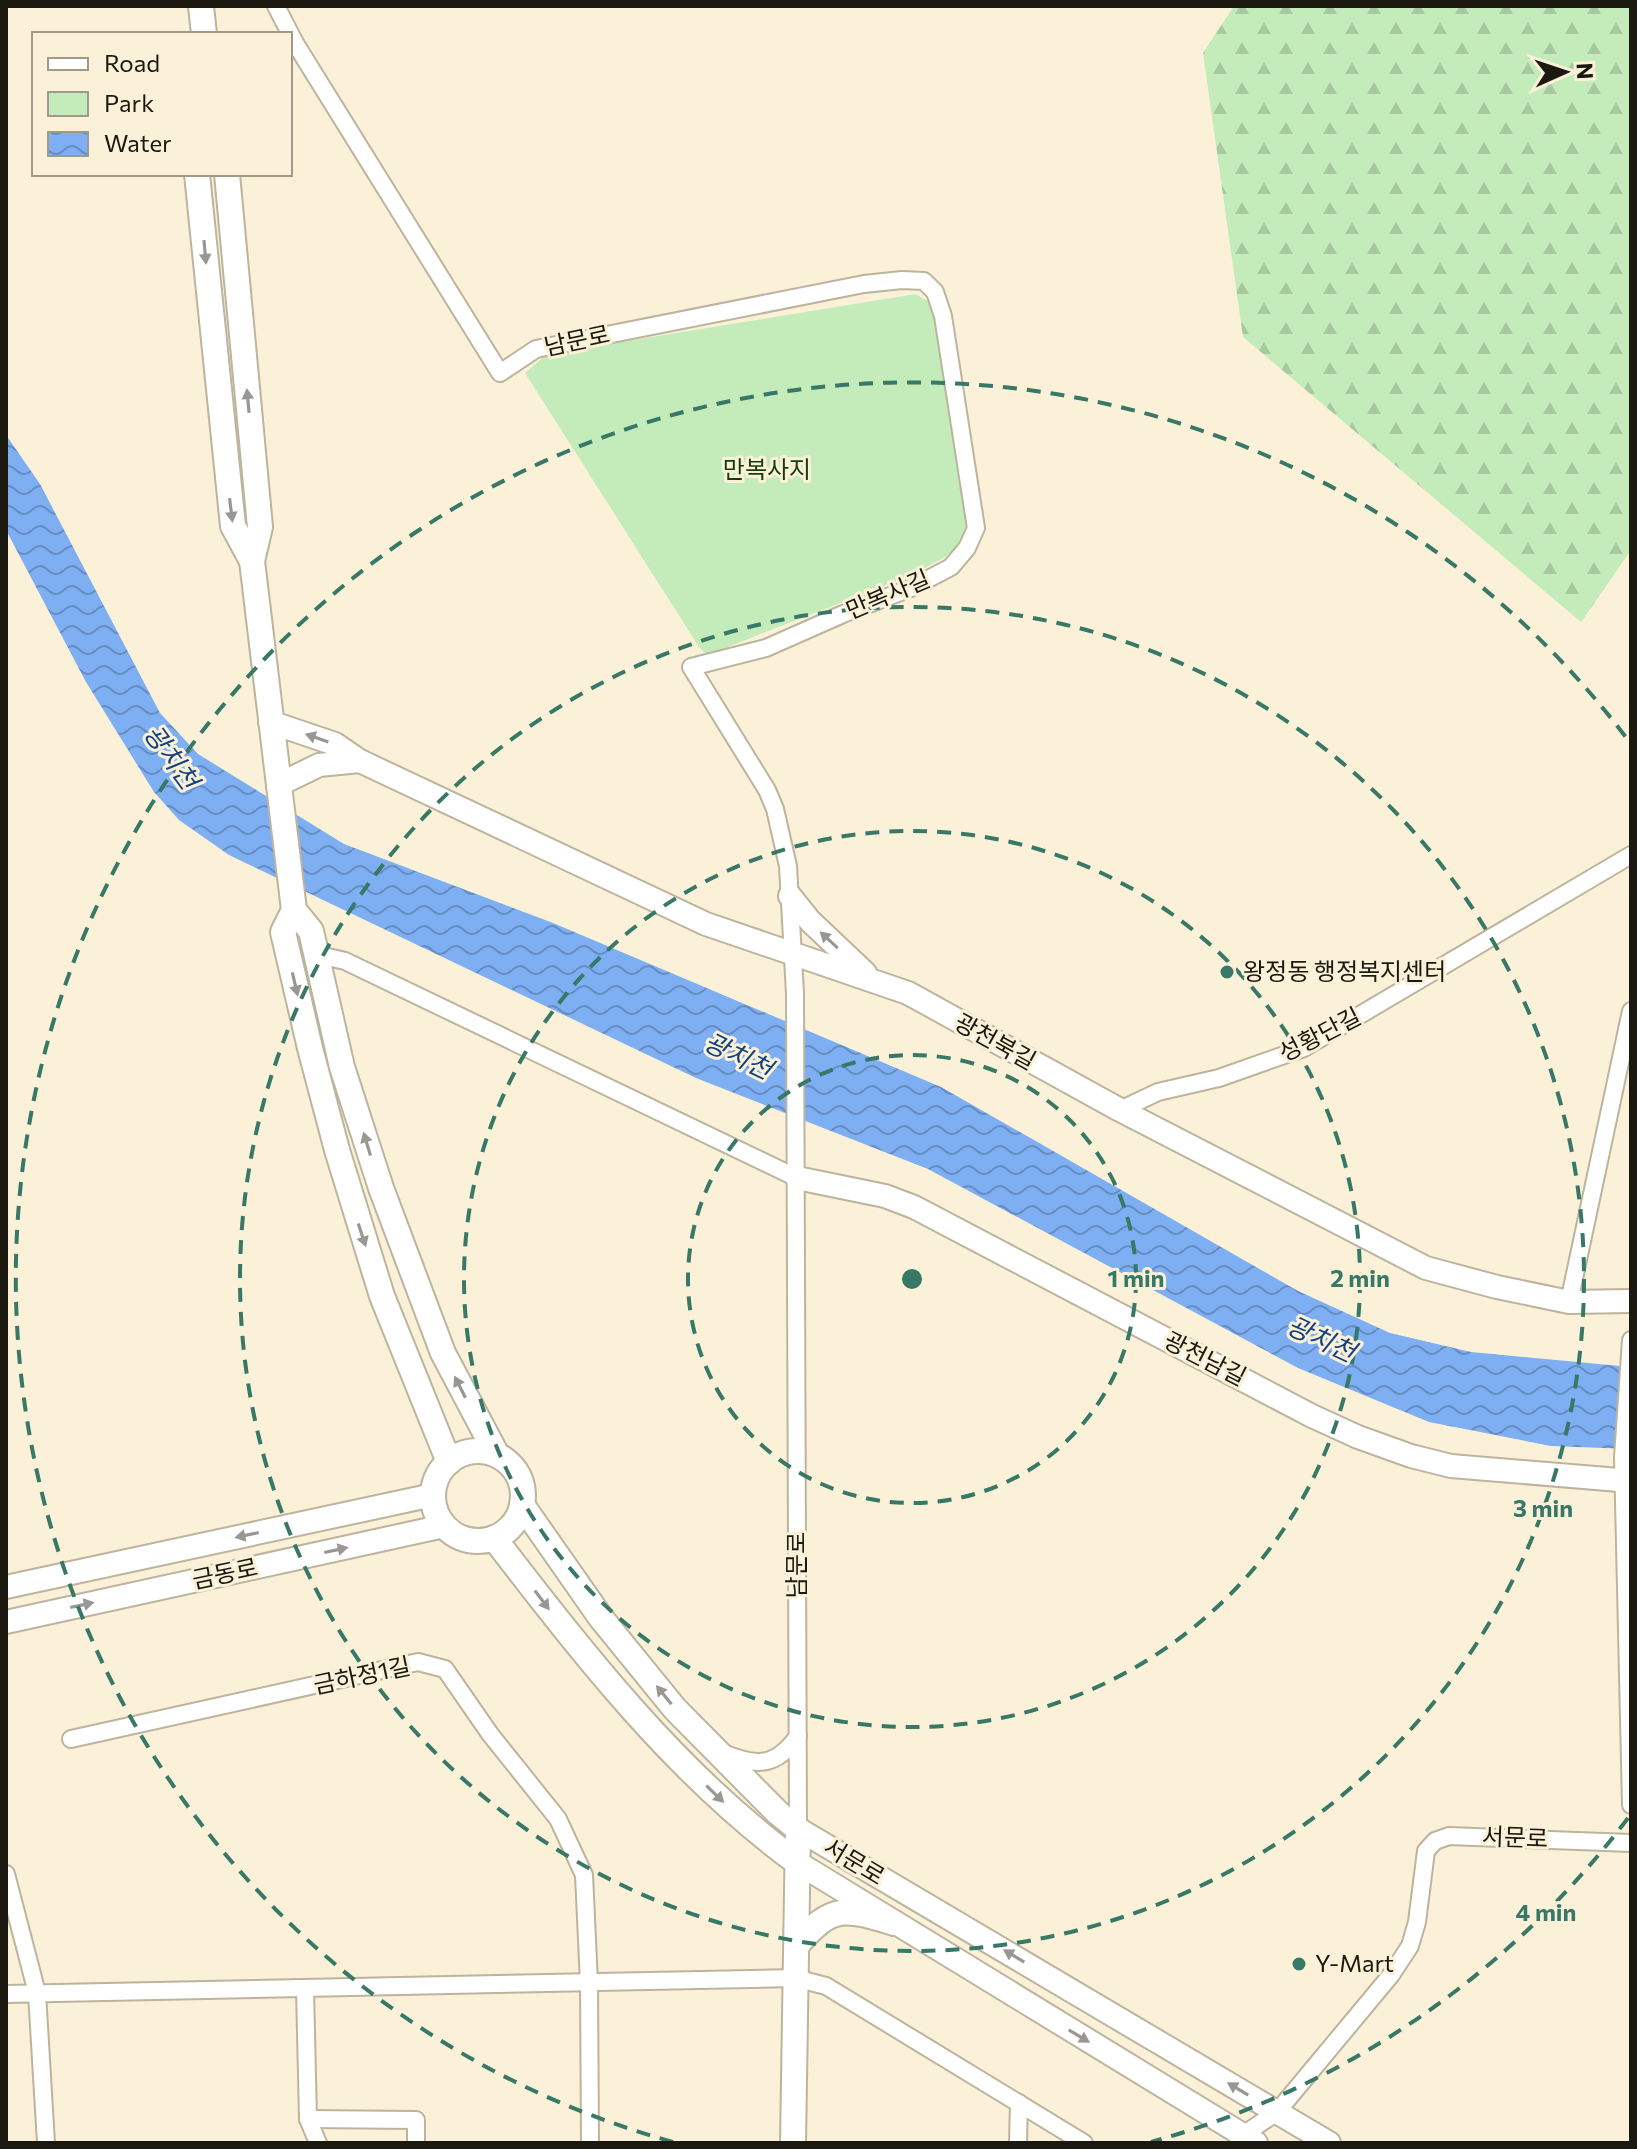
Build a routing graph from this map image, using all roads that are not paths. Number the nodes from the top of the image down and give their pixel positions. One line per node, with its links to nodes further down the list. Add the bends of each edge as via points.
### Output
1 (201, 6): 3 (main road)
2 (275, 7): 4 (street, 남문로)
3 (204, 32)
4 (289, 32)
5 (292, 38): 8 (street, 남문로, via 500,373 536,349 864,284 924,281)
6 (197, 176): 9 (main road, one-way to 9, via 233,526)
7 (227, 176): 9 (main road, one-way to 7, via 260,527)
8 (935, 292): 14 (street, 만복사길, via 976,528 967,548 951,567 911,588 766,648 691,667 767,790 788,866)
9 (252, 561): 10 (main road)
10 (270, 722): 11 (street, 광천북길, one-way to 10, via 335,744); 12 (main road)
11 (360, 761): 12 (street, via 319,765); 16 (street, 광천북길, via 706,924)
12 (279, 790): 15 (main road)
13 (1631, 855): 20 (street, 성황단길, via 1304,1048 1219,1078 1158,1092)
14 (790, 896): 16 (street); 18 (street, one-way to 14)
15 (294, 910): 17 (main road, via 311,931); 23 (main road, one-way to 23, via 283,932)
16 (794, 954): 18 (street, 광천북길); 21 (street, 남문로)
17 (316, 957): 21 (street, via 345,961); 22 (main road, one-way to 17, via 342,1067)
18 (872, 979): 20 (street, 광천북길, via 908,993)
19 (1631, 1011): 25 (street)
20 (1120, 1110): 25 (street, 광천북길, via 1426,1268)
21 (797, 1178): 29 (street, 광천남길, via 914,1207 1312,1416 1386,1448 1451,1466); 36 (street, 남문로)
22 (381, 1188): 23 (main road); 27 (main road, one-way to 22, via 443,1353)
23 (351, 1198): 28 (main road, one-way to 28, via 382,1296)
24 (1631, 1301): 25 (street, 광천북길)
25 (1569, 1302)
26 (1631, 1340): 29 (street, via 1623,1457)
27 (497, 1455): 28 (main road, via 467,1452); 31 (main road, via 518,1476)
28 (449, 1462): 30 (main road, via 435,1481)
29 (1628, 1481): 39 (street)
30 (433, 1495): 32 (main road); 34 (street, 금동로, one-way to 34)
31 (522, 1505): 33 (main road, via 507,1530); 38 (main road, 서문로, one-way to 31, via 675,1709 601,1618)
32 (444, 1526): 33 (main road, via 466,1539); 35 (street, 금동로, one-way to 32)
33 (494, 1538): 42 (main road, 서문로, one-way to 42, via 570,1637 649,1727 715,1795)
34 (6, 1587)
35 (6, 1622)
36 (798, 1736): 38 (street, via 779,1758 761,1762); 40 (street, 남문로)
37 (71, 1739): 47 (street, 금하정1길, via 418,1662 445,1669 558,1819 584,1875)
38 (717, 1751): 40 (main road, 서문로)
39 (1631, 1805)
40 (798, 1829): 42 (main road, 남문로); 52 (street, 서문로, one-way to 40)
41 (1631, 1843): 52 (street, 서문로, via 1449,1836 1435,1841 1426,1851 1410,1946)
42 (798, 1863): 44 (street, 서문로); 45 (main road, 남문로)
43 (6, 1874): 49 (street)
44 (894, 1923): 45 (main road, via 861,1912 839,1912 815,1924); 54 (street, 서문로, one-way to 54)
45 (797, 1945): 46 (main road, 남문로)
46 (795, 1978): 47 (street); 51 (street, via 826,1986); 59 (main road, 남문로)
47 (589, 1983): 48 (street); 58 (street, 금하정1길)
48 (305, 1989): 49 (street); 53 (street)
49 (37, 1993): 50 (street); 55 (street)
50 (6, 1994)
51 (1019, 2103): 60 (street); 61 (street)
52 (1277, 2112): 54 (street, 서문로); 62 (street, 서문로)
53 (308, 2119): 56 (street); 57 (street, via 416,2120)
54 (1246, 2140)
55 (46, 2143)
56 (318, 2143)
57 (416, 2143)
58 (590, 2143)
59 (793, 2143)
60 (1018, 2143)
61 (1084, 2143)
62 (1329, 2143)

